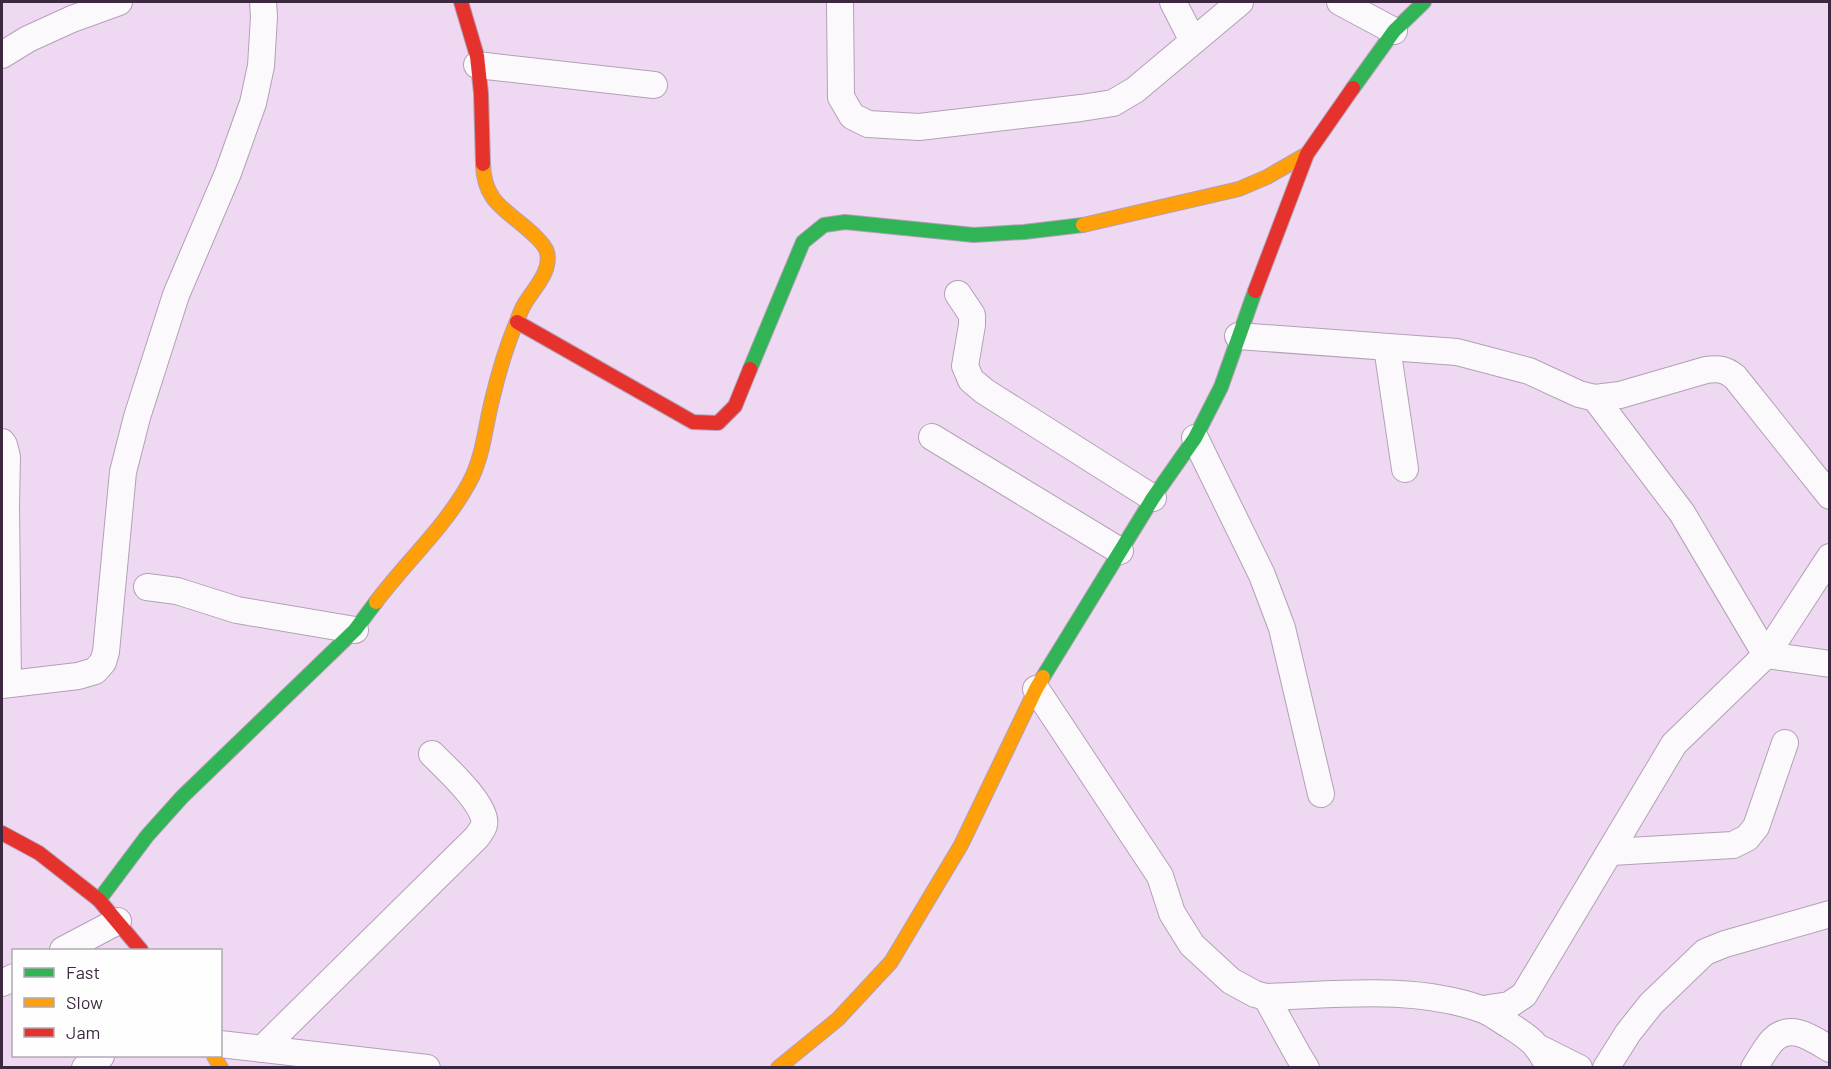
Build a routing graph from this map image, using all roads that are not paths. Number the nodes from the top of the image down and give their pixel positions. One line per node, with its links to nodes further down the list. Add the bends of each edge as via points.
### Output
1 (119, 2): 11 (street, via 36,35)
2 (263, 2): 32 (street, via 261,66 253,103 176,295 123,472 103,662 95,671 78,676)
3 (840, 2): 10 (street, via 842,97 852,116 868,124 919,127 1113,103 1136,90)
4 (1173, 2): 10 (street)
5 (1240, 2): 10 (street)
6 (1340, 2): 9 (street)
7 (1424, 2): 9 (street)
8 (468, 4): 12 (street)
9 (1394, 31): 14 (street)
10 (1193, 41)
11 (2, 55)
12 (477, 65): 13 (street); 16 (street, via 483,177 489,194 541,241 547,252 546,267)
13 (654, 85)
14 (1307, 154): 16 (street, via 1239,189 1076,226 974,235 845,222 824,225 803,242 735,406 718,423 693,422); 17 (street)
15 (958, 294): 25 (street, via 972,315 965,366 971,380)
16 (517, 322): 29 (street, via 469,483)
17 (1238, 336): 18 (street); 21 (street, via 1221,387)
18 (1387, 347): 19 (street, via 1457,352 1529,371); 23 (street)
19 (1595, 398): 24 (street, via 1620,395 1706,370 1728,371); 30 (street, via 1682,513)
20 (932, 437): 26 (street)
21 (1196, 438): 25 (street); 36 (street, via 1262,575 1282,628)
22 (2, 442): 32 (street, via 7,457)
23 (1405, 469)
24 (1830, 496)
25 (1153, 498): 26 (street)
26 (1120, 551): 33 (street)
27 (1830, 557): 30 (street)
28 (147, 587): 29 (street, via 177,591 237,610)
29 (355, 630): 39 (street, via 182,797)
30 (1766, 655): 31 (street); 38 (street, via 1674,744)
31 (1830, 664)
32 (5, 684)
33 (1036, 689): 44 (street, via 1160,876 1172,913 1192,945 1231,981); 53 (street, via 961,845 891,962 838,1019)
34 (1785, 743): 38 (street, via 1756,827 1747,838 1733,846)
35 (432, 754): 46 (street, via 483,812 484,824 476,838)
36 (1321, 794)
37 (2, 833): 39 (street, via 39,853)
38 (1611, 852): 45 (street, via 1524,995 1509,1005)
39 (99, 900): 41 (street)
40 (1830, 914): 56 (street, via 1705,952 1651,1004)
41 (118, 921): 42 (street); 43 (street)
42 (67, 949)
43 (139, 949)
44 (1266, 997): 45 (street, via 1409,993); 54 (street)
45 (1483, 1010): 50 (street, via 1524,1035)
46 (262, 1049): 48 (street); 52 (street)
47 (1830, 1049): 57 (street, via 1803,1033 1787,1032 1774,1039)
48 (222, 1056)
49 (100, 1057): 51 (street)
50 (1545, 1059): 55 (street)
51 (85, 1068)
52 (427, 1068)
53 (778, 1068)
54 (1306, 1068)
55 (1579, 1068)
56 (1606, 1068)
57 (1754, 1068)

